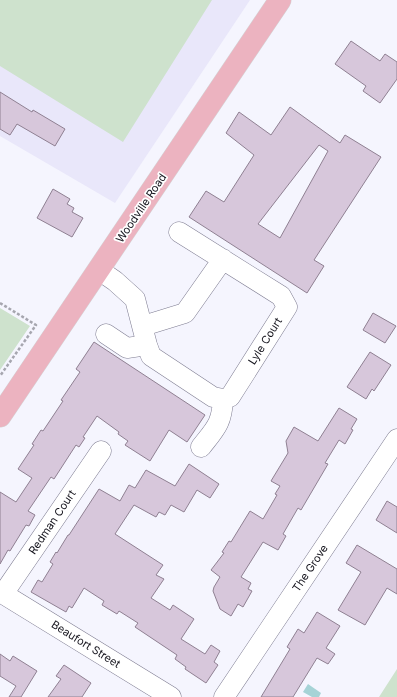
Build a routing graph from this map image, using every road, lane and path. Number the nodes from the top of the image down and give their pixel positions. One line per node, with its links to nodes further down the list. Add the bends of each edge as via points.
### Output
1 (280, 0): 4 (main road, Woodville Road)
2 (180, 232): 3 (street, Lyle Court)
3 (223, 259): 7 (street, via 185,313); 9 (street, Lyle Court, via 281,296 287,307 230,397)
4 (99, 270): 7 (street, via 135,300); 10 (main road, Woodville Road)
5 (0, 303): 8 (path, via 36,325)
6 (106, 334): 7 (street, via 127,348)
7 (145, 335): 9 (street, via 151,356 213,397)
8 (0, 376)
9 (223, 399): 12 (street, via 219,422)
10 (0, 416)
11 (397, 439): 16 (street, The Grove)
12 (201, 447)
13 (101, 451): 14 (street, Redman Court)
14 (2, 592): 15 (street, Beaufort Street)
15 (171, 697)
16 (224, 697)

